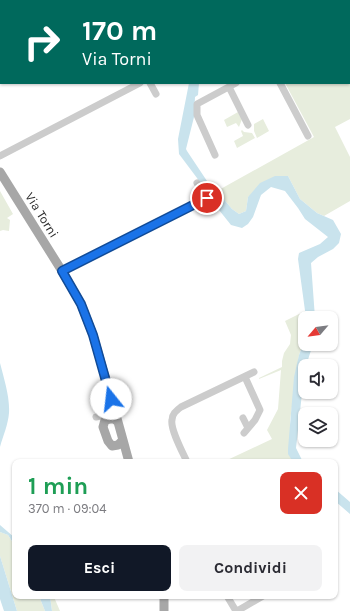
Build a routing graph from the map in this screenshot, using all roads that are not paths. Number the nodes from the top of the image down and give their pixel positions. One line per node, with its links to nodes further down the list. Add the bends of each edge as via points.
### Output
1 (138, 84): 10 (street)
2 (151, 84): 6 (street)
3 (234, 84): 5 (street)
4 (281, 84): 8 (street)
5 (229, 87): 7 (street); 9 (street, via 197,104 197,115)
6 (156, 94)
7 (248, 125)
8 (308, 136)
9 (215, 155)
10 (0, 156)
11 (0, 172): 13 (main road, Via Torni)
12 (197, 183): 13 (street, via 207,198)
13 (62, 271): 16 (main road, Via Torni, via 81,304 93,335)
14 (254, 372): 15 (street)
15 (245, 377): 19 (street, via 260,410 246,430); 25 (street, via 175,411 172,426)
16 (111, 399): 18 (main road, Via Torni); 20 (main road, Via Torni)
17 (96, 417): 18 (street)
18 (107, 417): 20 (main road); 22 (main road, Via Torni, via 103,427)
19 (243, 418)
20 (118, 422): 21 (main road, Via Torni)
21 (123, 440): 22 (main road); 24 (main road, Via Torni)
22 (112, 446): 23 (main road, Via Torni, via 121,451)
23 (127, 459)
24 (128, 459)
25 (186, 459)
26 (165, 599): 29 (main road)
27 (229, 599): 30 (street)
28 (258, 599): 30 (street)
29 (167, 609)
30 (236, 611)

